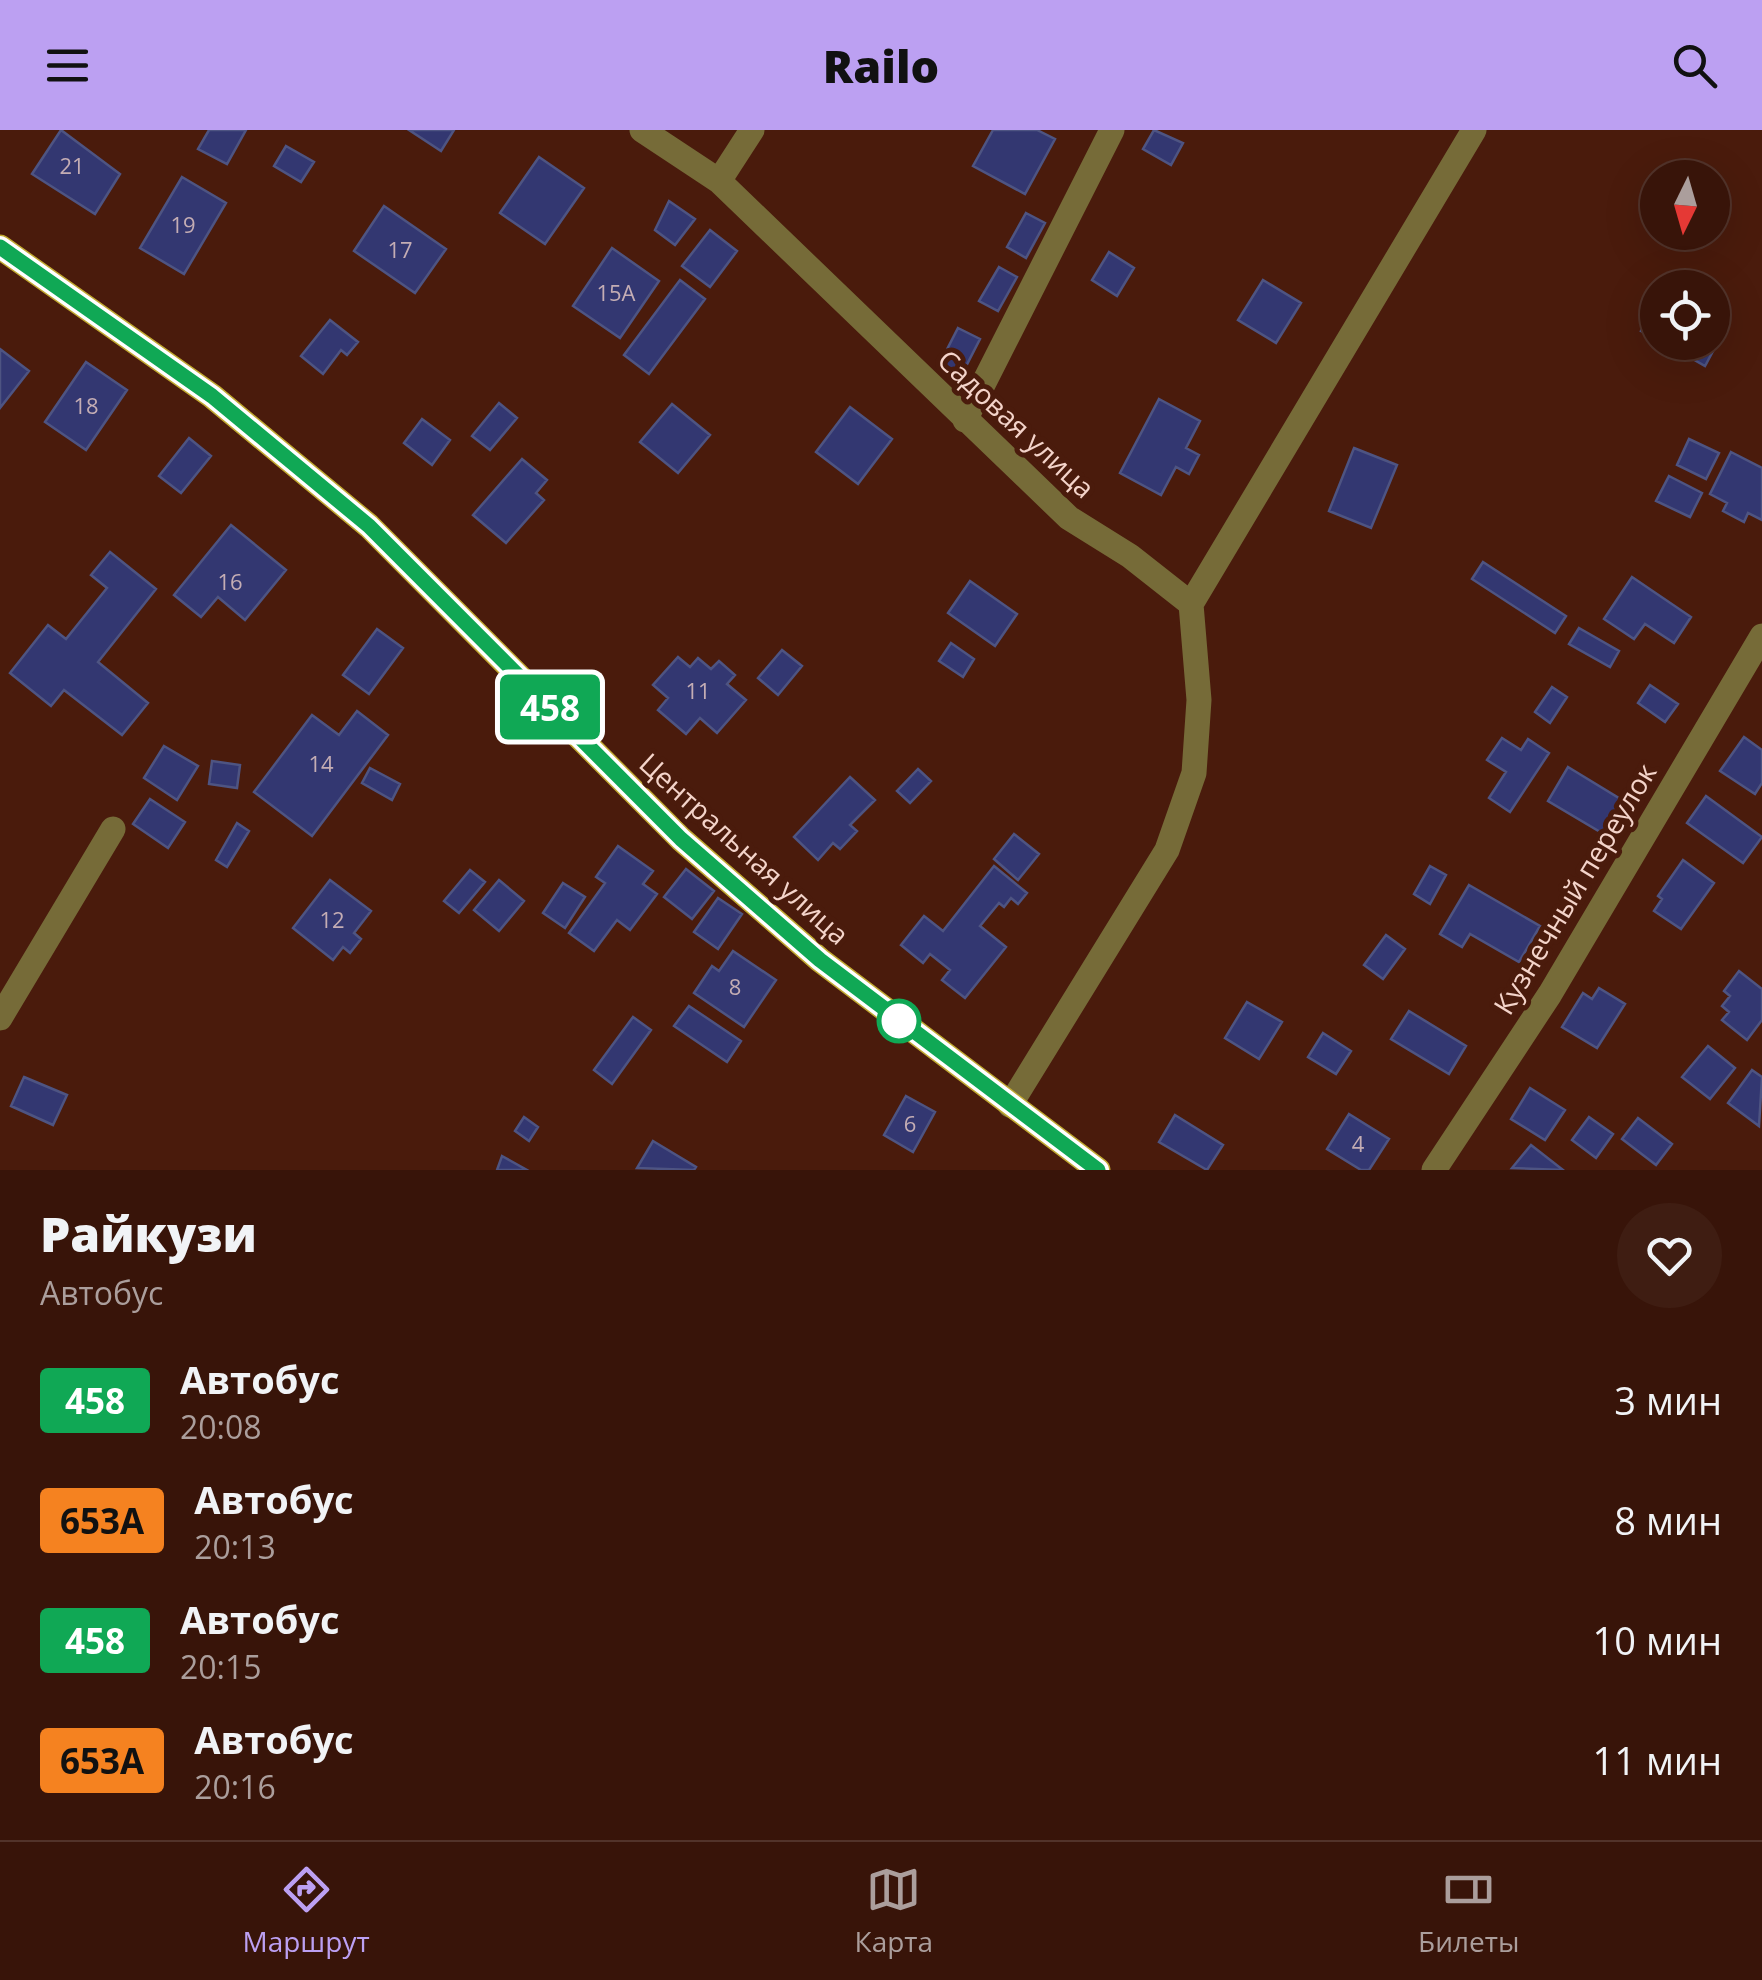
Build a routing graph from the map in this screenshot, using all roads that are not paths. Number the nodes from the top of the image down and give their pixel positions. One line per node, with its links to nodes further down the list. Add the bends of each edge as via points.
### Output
1 (642, 130): 5 (street, Садовая улица)
2 (752, 130): 5 (street)
3 (1112, 130): 7 (street)
4 (1474, 130): 8 (street)
5 (718, 182): 7 (street, Садовая улица)
6 (0, 248): 12 (main road, Центральная улица, via 212,396 369,526 681,839 820,960)
7 (965, 420): 8 (street, Садовая улица, via 1069,518)
8 (1191, 604): 12 (street, via 1199,700 1194,773 1167,850)
9 (1762, 636): 14 (street, Кузнечный переулок, via 1550,994)
10 (113, 828): 11 (street)
11 (0, 1018)
12 (1010, 1105): 13 (main road, Центральная улица)
13 (1098, 1170)
14 (1434, 1170)

